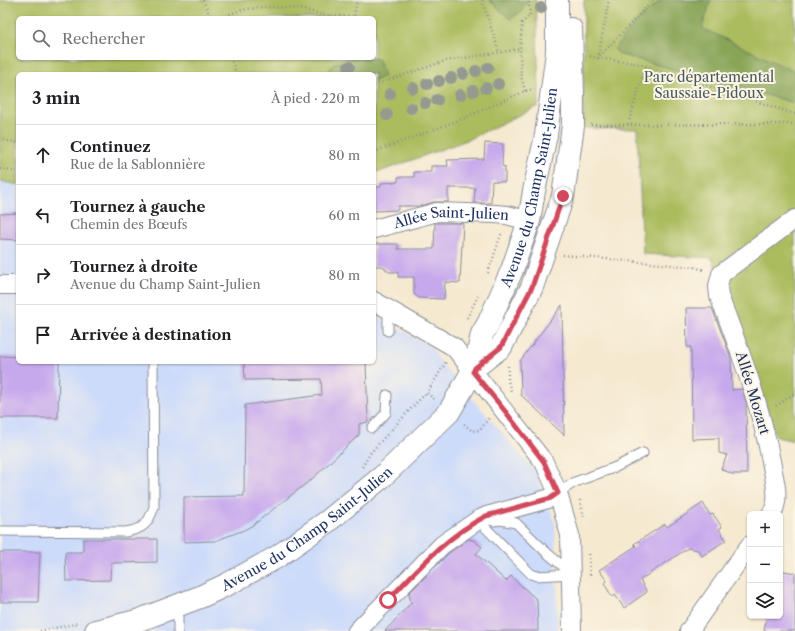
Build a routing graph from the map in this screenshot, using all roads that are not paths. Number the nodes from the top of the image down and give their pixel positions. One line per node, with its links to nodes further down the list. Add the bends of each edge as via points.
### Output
1 (557, 0): 4 (main road, Avenue du Champ Saint-Julien, via 557,52 546,135)
2 (571, 0): 11 (main road, Avenue du Champ Saint-Julien, via 573,126 563,196 526,301 501,347)
3 (795, 219): 16 (street, Allée Mozart, via 720,274 718,286 719,296 761,413 776,491 776,506)
4 (529, 220): 5 (street, Allée Saint-Julien, via 507,215 437,212); 11 (main road, Avenue du Champ Saint-Julien, via 512,270 482,334)
5 (376, 228)
6 (0, 285): 7 (street)
7 (16, 285)
8 (381, 305): 9 (lane); 11 (street, via 454,347)
9 (388, 331)
10 (153, 364): 18 (lane, via 154,506 144,526 125,532)
11 (474, 370): 15 (street, via 544,462); 21 (main road, Avenue du Champ Saint-Julien, via 444,418 396,464 328,521 277,556 228,584)
12 (387, 395): 13 (lane, via 386,413)
13 (372, 428)
14 (643, 453): 15 (lane, via 616,468 575,482)
15 (558, 493): 17 (street, via 551,498 486,516); 20 (street, via 570,535)
16 (773, 511)
17 (480, 521): 20 (lane, via 501,520 516,523 547,554); 20 (lane, via 531,574); 24 (street, via 442,545)
18 (0, 531)
19 (749, 547): 26 (street)
20 (572, 574): 25 (street)
21 (178, 606): 22 (main road, Avenue du Champ Saint-Julien, via 137,621); 23 (lane)
22 (91, 626)
23 (178, 631)
24 (358, 631)
25 (572, 631)
26 (689, 631)

